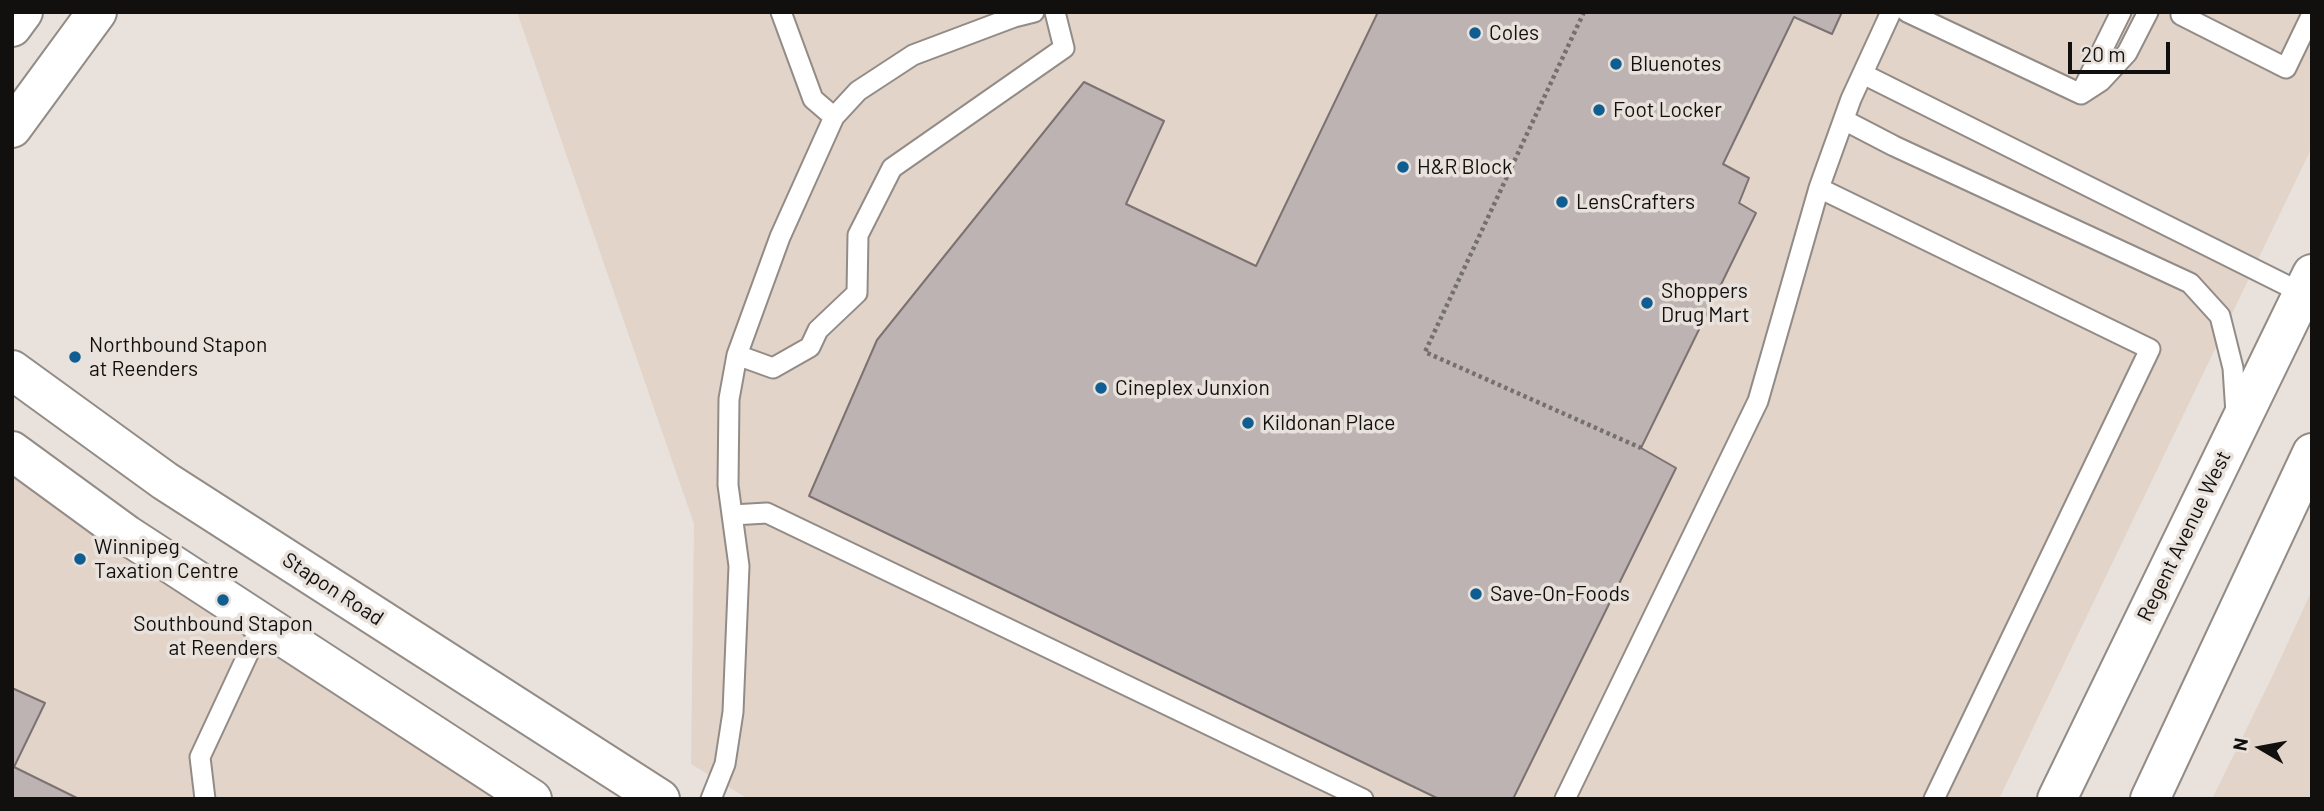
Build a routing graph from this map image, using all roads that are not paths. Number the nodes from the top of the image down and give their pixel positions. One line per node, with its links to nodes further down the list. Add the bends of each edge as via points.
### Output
1 (23, 12): 13 (street)
2 (97, 12): 18 (street)
3 (781, 12): 16 (lane, via 813,99)
4 (1034, 12): 12 (lane)
5 (1055, 12): 21 (lane, via 1064,48 892,168 858,235 857,293 818,330 810,347 773,368)
6 (1891, 12): 14 (lane)
7 (1907, 12): 15 (lane)
8 (2121, 12): 15 (lane)
9 (2147, 12): 15 (lane, via 2127,53 2101,81)
10 (2182, 12): 11 (lane, via 2286,68)
11 (2312, 14)
12 (983, 20): 16 (lane, via 913,55 858,92)
13 (12, 26)
14 (1863, 74): 17 (lane); 20 (lane)
15 (2081, 94)
16 (834, 117): 21 (lane, via 780,237)
17 (1844, 120): 19 (lane); 23 (lane, via 2190,283 2220,316 2233,368)
18 (12, 128)
19 (1819, 188): 33 (lane, via 1758,401); 34 (lane, via 2150,349)
20 (2308, 294): 23 (street, Regent Avenue West)
21 (737, 355): 26 (lane, via 729,399)
22 (12, 370): 30 (street, Stapon Road, via 165,481)
23 (2237, 428): 35 (street, Regent Avenue West)
24 (12, 451): 27 (street, via 127,535)
25 (2312, 453): 36 (street)
26 (732, 515): 31 (lane, via 740,566 733,712 725,764); 32 (lane, via 767,513)
27 (262, 624): 28 (lane, via 200,757); 29 (street)
28 (205, 799)
29 (532, 799)
30 (660, 799)
31 (711, 799)
32 (1363, 799)
33 (1565, 799)
34 (1934, 799)
35 (2057, 799)
36 (2150, 799)

